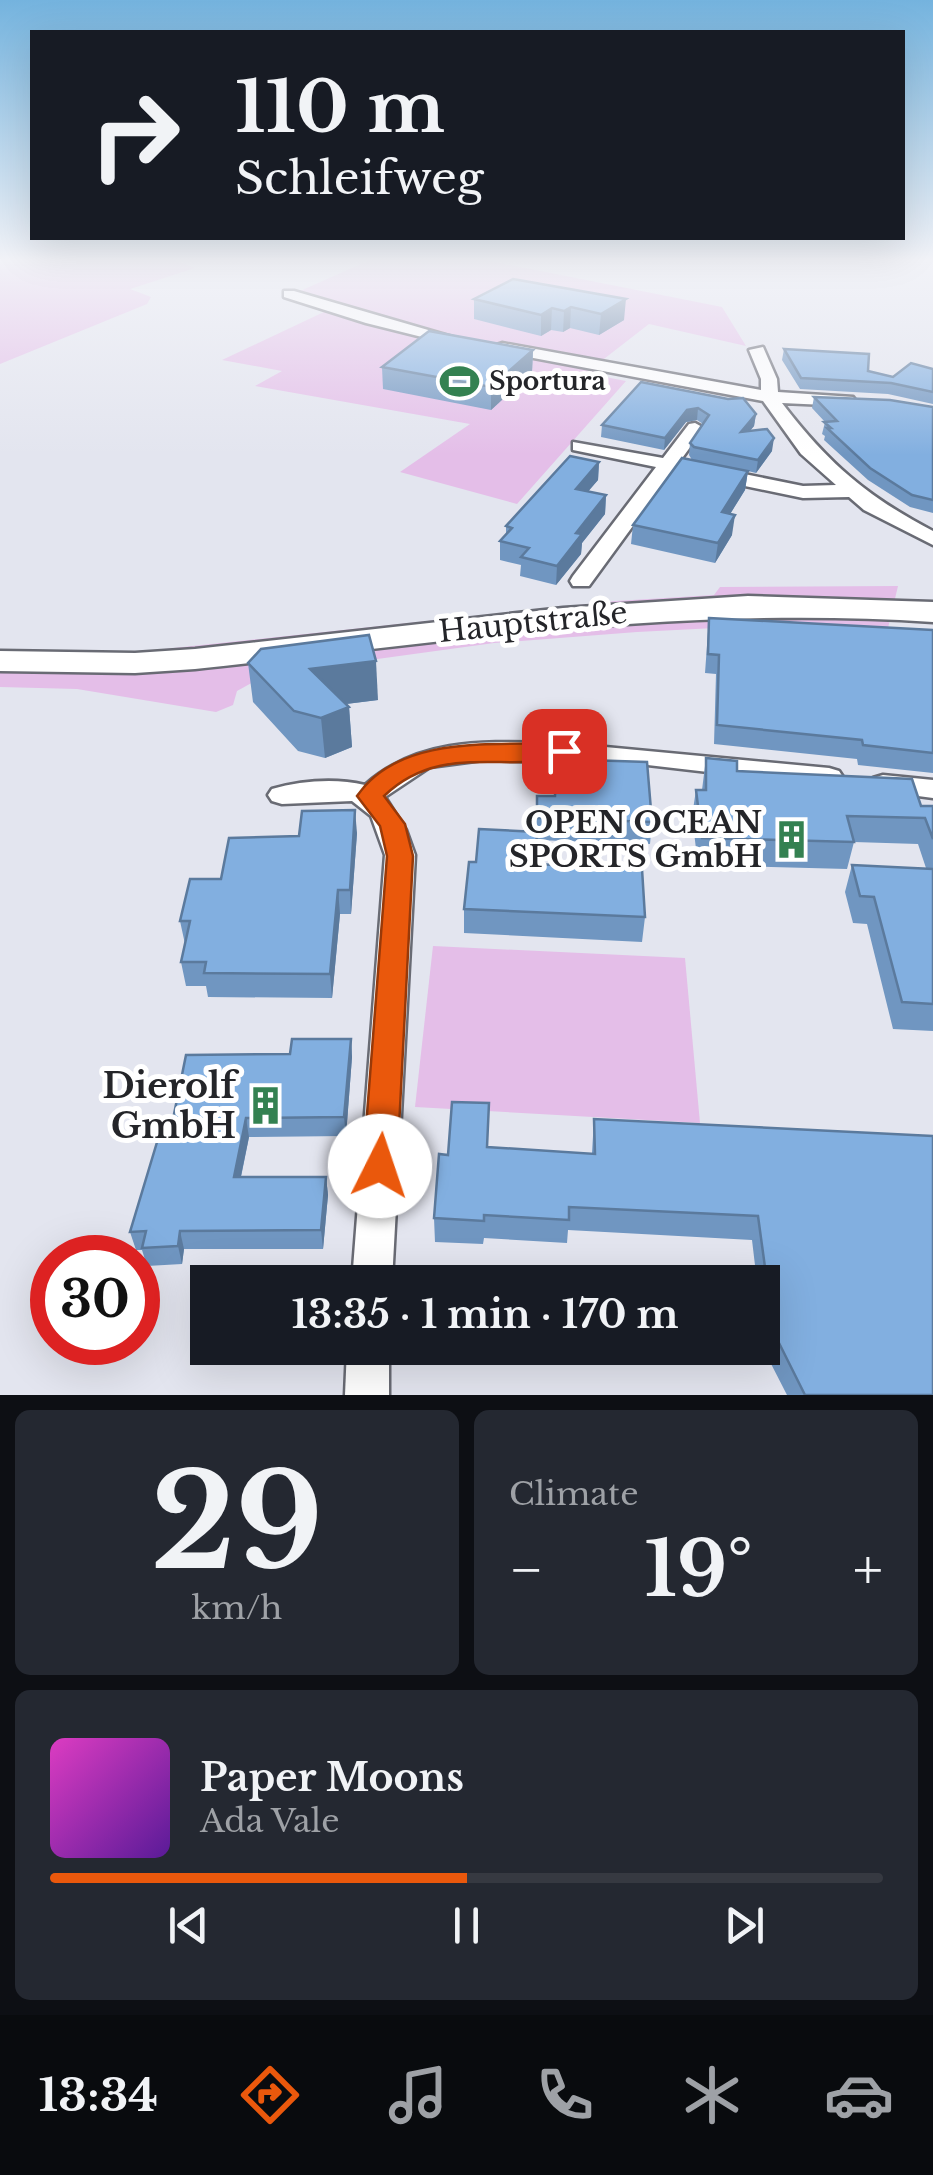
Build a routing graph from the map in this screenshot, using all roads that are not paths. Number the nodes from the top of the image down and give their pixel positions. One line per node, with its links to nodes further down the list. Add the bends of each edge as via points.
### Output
1 (385, 324): 3 (street)
2 (757, 350): 3 (street)
3 (769, 398): 4 (street); 8 (street, via 808,450)
4 (859, 401)
5 (696, 428): 7 (street)
6 (580, 446): 7 (street)
7 (668, 464): 8 (street, via 802,492); 10 (street)
8 (852, 491): 9 (street)
9 (933, 539)
10 (581, 582)
11 (933, 612): 12 (main road, Hauptstraße, via 806,606 648,610 135,664)
12 (0, 661)
13 (933, 789): 15 (street, via 646,757 490,751 440,756 394,773)
14 (282, 794): 15 (street, via 346,788)
15 (370, 796): 16 (street, via 392,824 400,856)
16 (373, 1265)
17 (368, 1365): 18 (street)
18 (367, 1395)

